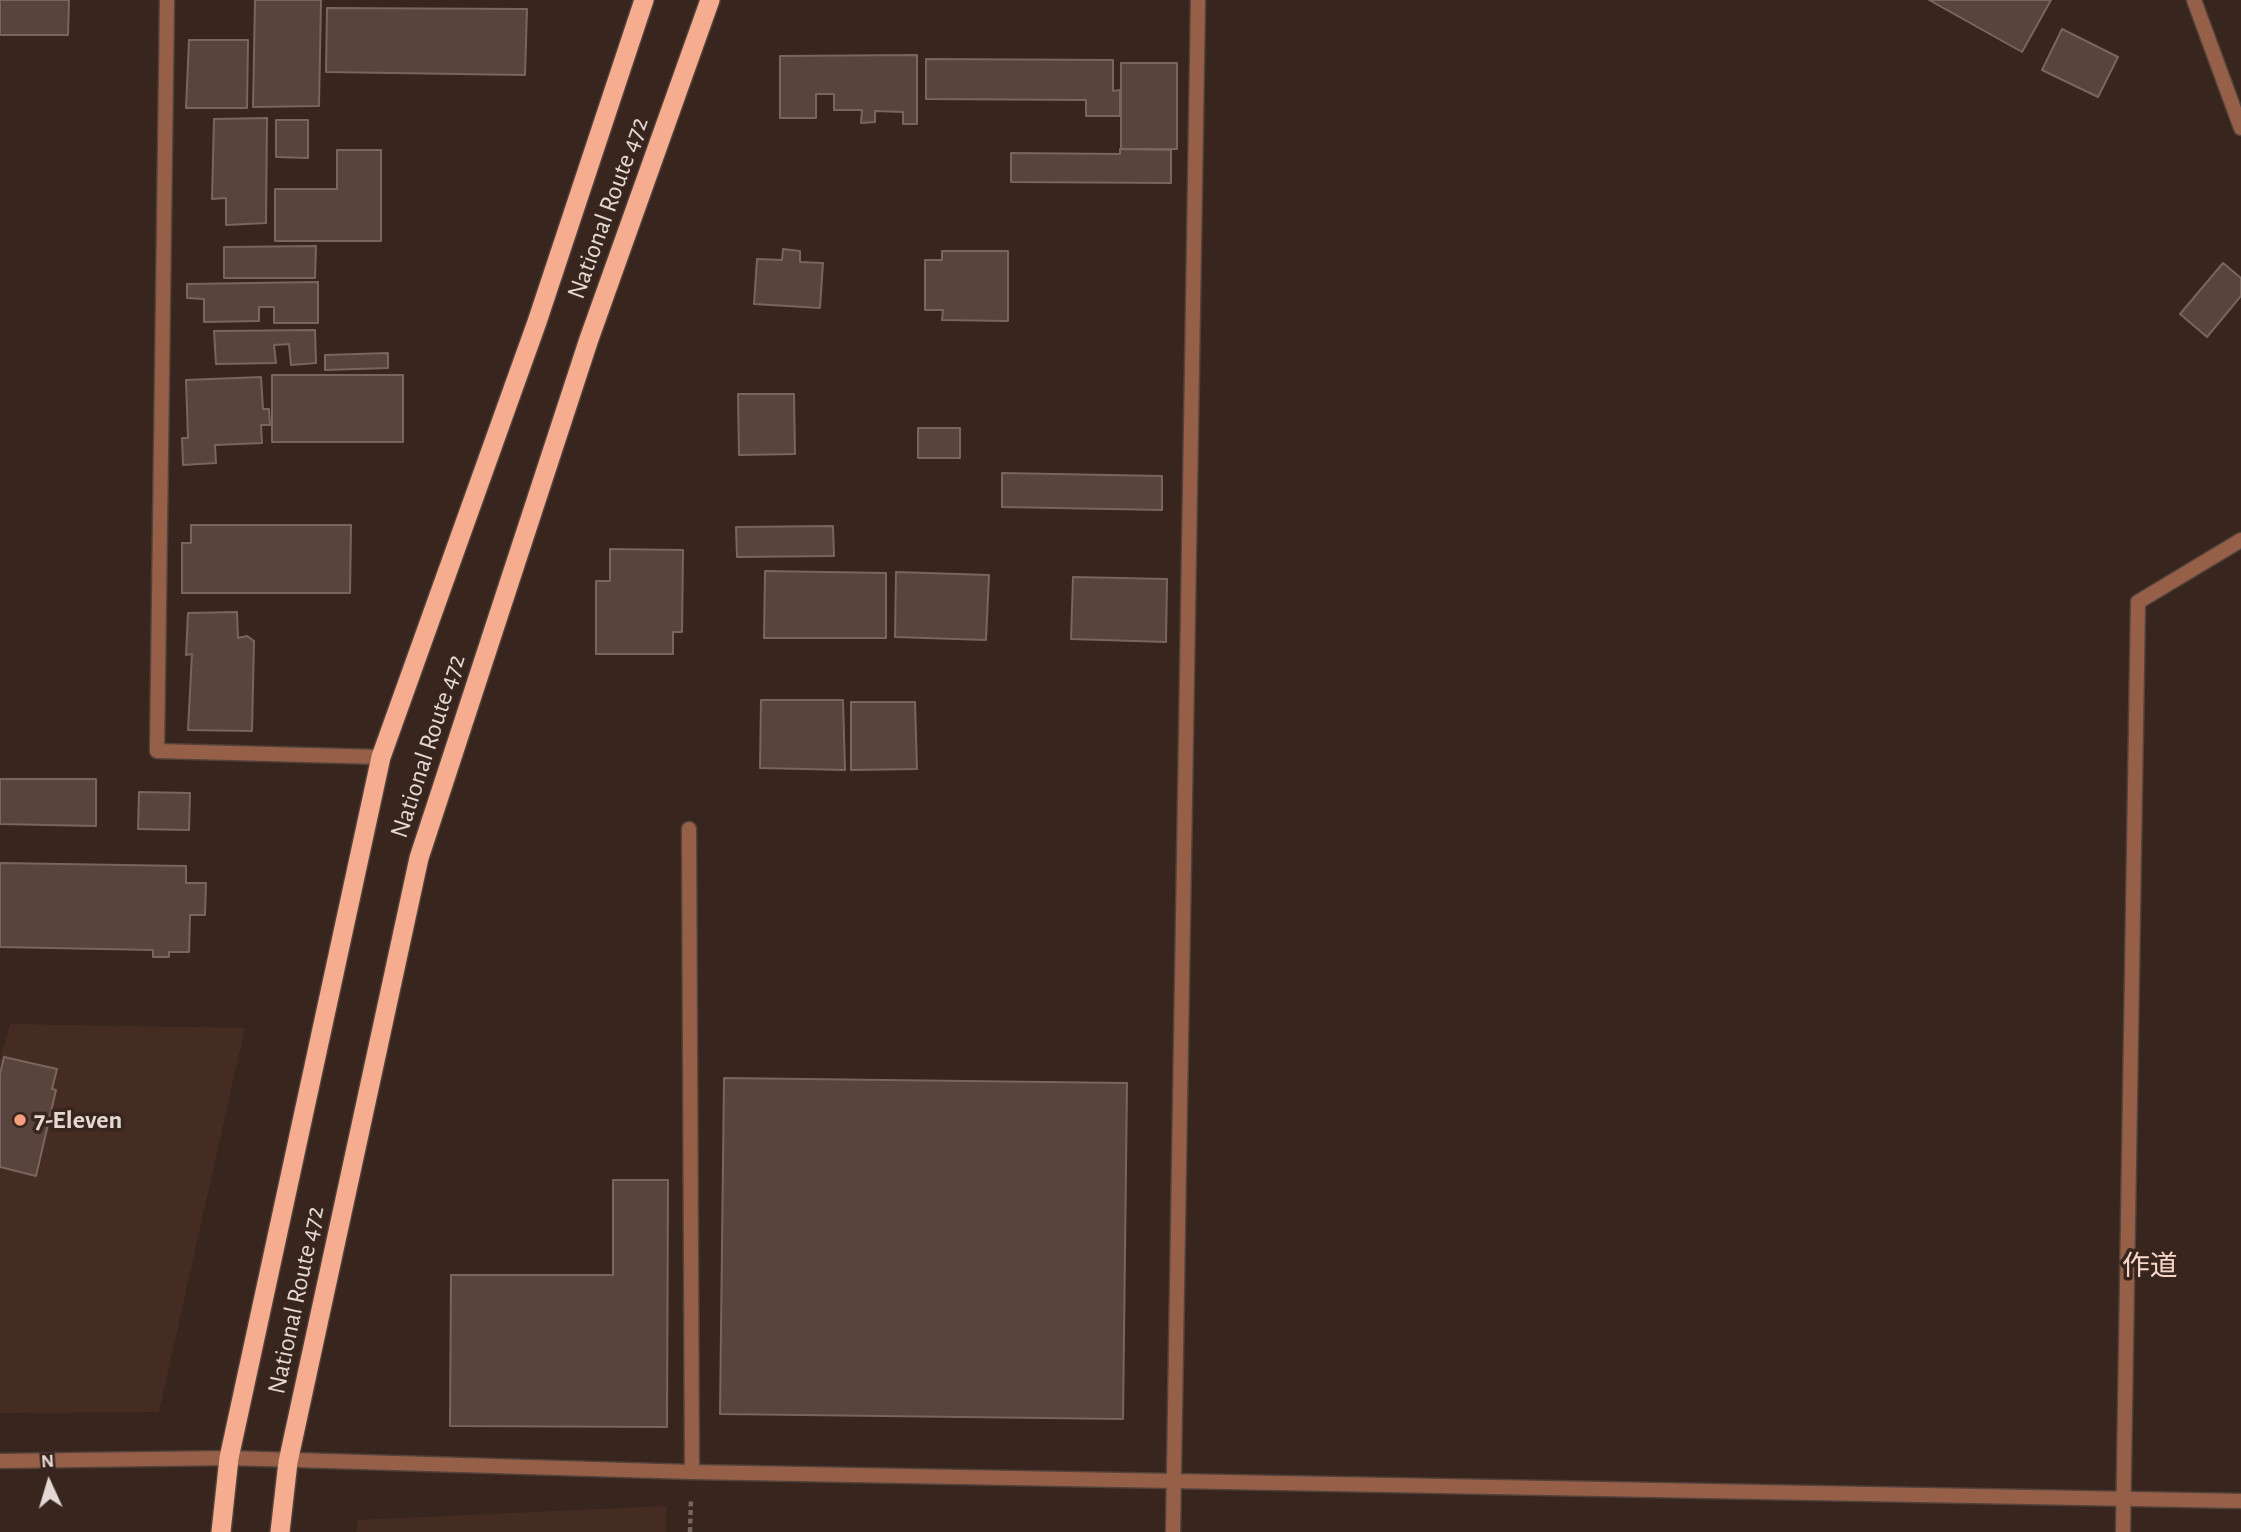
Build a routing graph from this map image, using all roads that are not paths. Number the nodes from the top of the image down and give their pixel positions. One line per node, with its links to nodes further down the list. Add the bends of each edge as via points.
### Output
1 (167, 0): 8 (street, via 157,751)
2 (644, 0): 8 (highway, National Route 472, via 537,322)
3 (710, 0): 12 (highway, National Route 472, via 589,339 419,858)
4 (1198, 0): 14 (street)
5 (2193, 0): 6 (street)
6 (2241, 128)
7 (2241, 540): 15 (street, via 2138,602)
8 (381, 757): 10 (highway, National Route 472)
9 (689, 828): 13 (street)
10 (229, 1458): 11 (street); 12 (street); 17 (highway, National Route 472)
11 (0, 1461)
12 (288, 1462): 13 (street); 18 (highway, National Route 472)
13 (691, 1472): 14 (street)
14 (1174, 1480): 15 (street); 19 (street)
15 (2123, 1497): 16 (street); 20 (street)
16 (2241, 1501)
17 (220, 1532)
18 (279, 1532)
19 (1173, 1532)
20 (2123, 1532)

